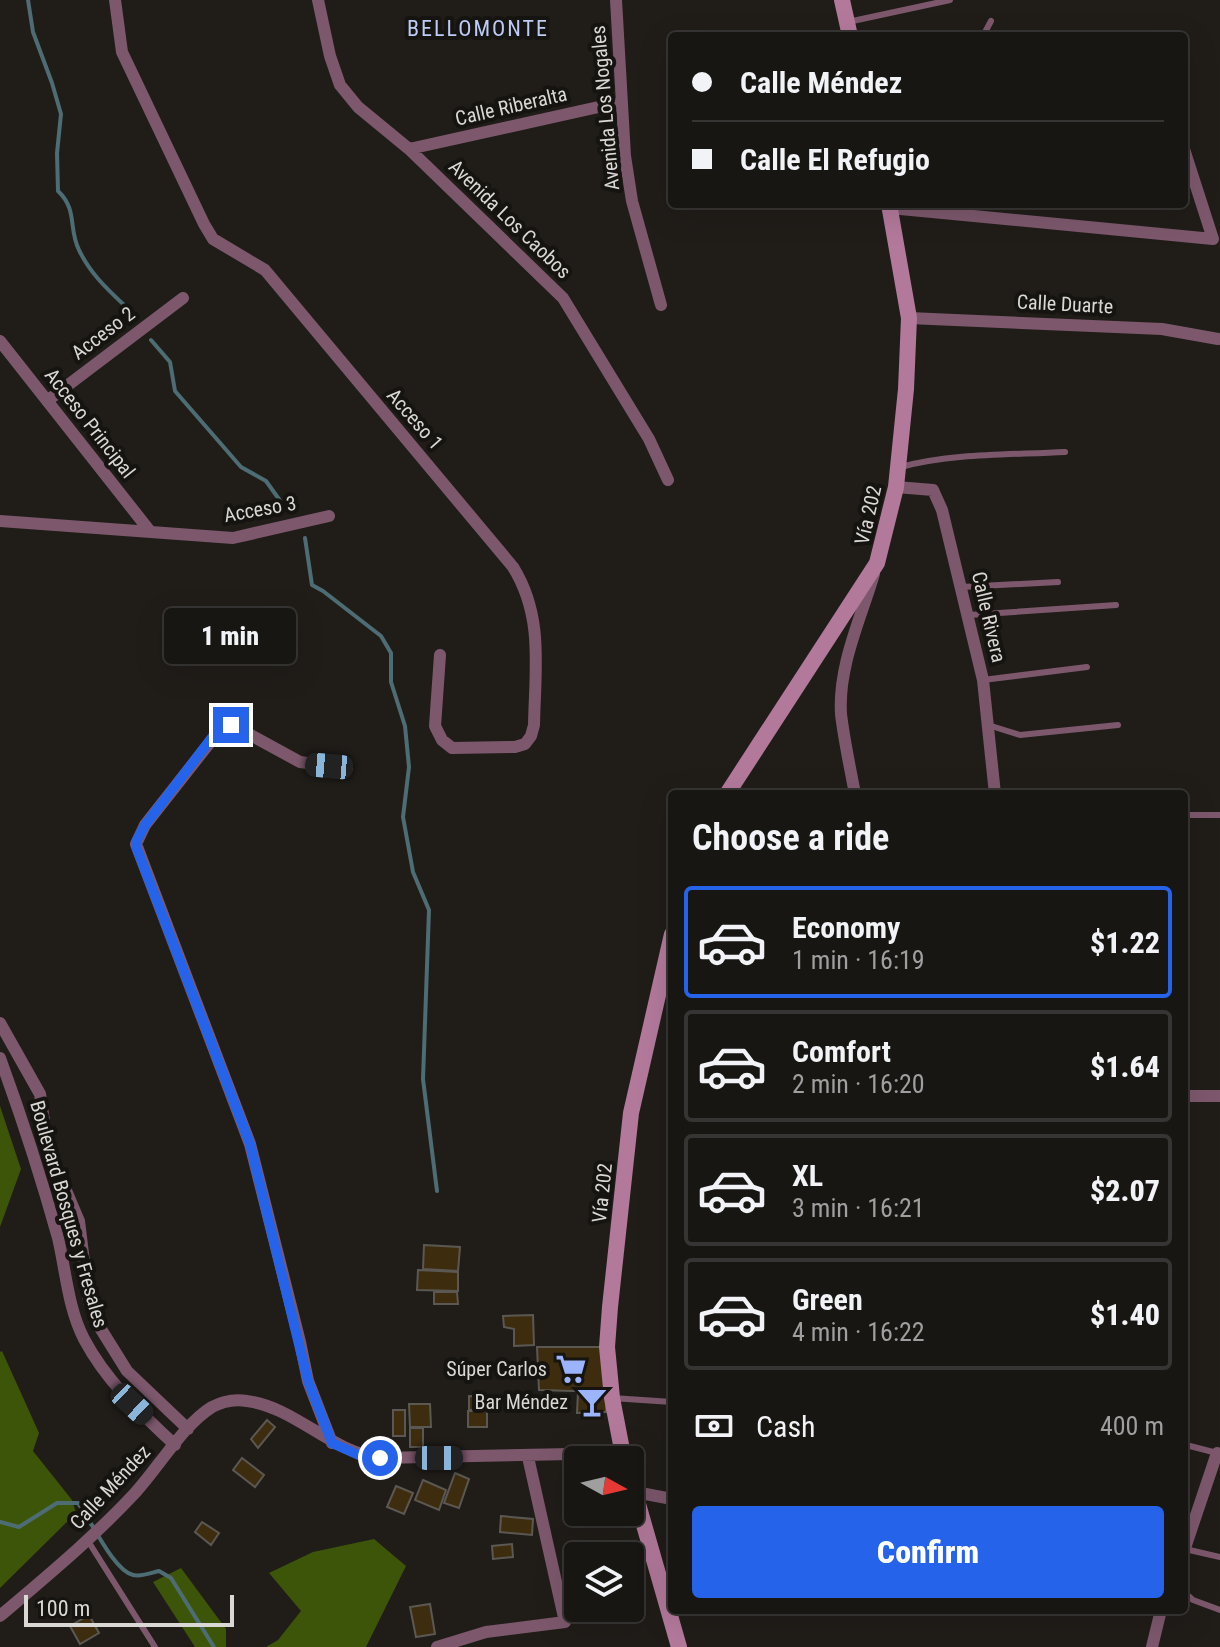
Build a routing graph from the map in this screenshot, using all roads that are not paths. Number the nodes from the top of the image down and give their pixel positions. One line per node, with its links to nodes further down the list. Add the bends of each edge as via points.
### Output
1 (115, 0): 32 (street, Acceso 1, via 122,52 213,239 265,270 525,587 536,627 534,725 525,744 452,748 442,740 435,726)
2 (318, 0): 10 (street, Avenida Los Caobos, via 340,85)
3 (616, 0): 9 (street, Avenida Los Nogales)
4 (842, 0): 7 (main road)
5 (950, 0): 7 (lane)
6 (991, 21): 8 (lane)
7 (848, 29)
8 (985, 32)
9 (621, 102): 10 (street, Calle Riberalta); 15 (street, Avenida Los Nogales, via 632,201)
10 (409, 149): 22 (street, Avenida Los Caobos, via 563,298 649,439)
11 (1188, 161): 13 (street, via 1213,239)
12 (889, 208): 16 (main road, Vía 202)
13 (909, 208)
14 (183, 298): 19 (street, Acceso 2)
15 (661, 305)
16 (909, 318): 17 (street, Calle Duarte, via 1162,329); 21 (main road, Vía 202)
17 (1218, 339)
18 (0, 341): 19 (street, Acceso Principal)
19 (47, 401): 26 (street, Acceso Principal)
20 (1065, 452): 21 (lane, via 965,457)
21 (898, 468): 23 (main road, Vía 202)
22 (668, 480)
23 (896, 487): 27 (main road, Vía 202); 29 (street, Calle Rivera, via 933,490)
24 (329, 516): 26 (street, Acceso 3, via 233,538)
25 (0, 521): 26 (street)
26 (149, 530)
27 (877, 563): 38 (main road, Vía 202); 39 (street, via 842,687)
28 (1058, 582): 29 (lane)
29 (962, 587): 31 (street, Calle Rivera)
30 (1116, 605): 31 (lane)
31 (969, 615): 34 (street, Calle Rivera)
32 (440, 655)
33 (1087, 667): 34 (lane)
34 (983, 680): 35 (street, Calle Rivera)
35 (987, 725): 36 (lane, via 1020,735); 40 (street, Calle Rivera)
36 (1118, 725)
37 (347, 768): 51 (street, via 300,762 236,727 222,727 145,825 136,844 250,1144 308,1381)
38 (730, 790)
39 (854, 790)
40 (995, 790)
41 (1188, 815): 42 (lane)
42 (1220, 815)
43 (668, 951): 48 (main road, Vía 202, via 631,1113 607,1347)
44 (0, 1023): 50 (street, Boulevard Bosques y Fresales, via 40,1094 48,1148 79,1221 89,1302 99,1326 127,1371)
45 (0, 1058): 52 (street, Boulevard Bosques y Fresales, via 35,1152 83,1336 132,1404)
46 (1188, 1096): 47 (street)
47 (1220, 1096)
48 (612, 1398): 49 (lane); 53 (main road, Vía 202)
49 (668, 1402)
50 (188, 1429): 51 (street, Calle Méndez, via 212,1407 250,1401 284,1413); 52 (street, Calle Méndez)
51 (332, 1443): 56 (street, Calle Méndez, via 380,1458)
52 (175, 1445): 61 (street, Calle Méndez)
53 (621, 1446)
54 (1188, 1446): 55 (lane)
55 (1218, 1453): 62 (street)
56 (528, 1457): 57 (street, Calle Méndez); 72 (street, via 565,1622 486,1632)
57 (564, 1457)
58 (644, 1488): 59 (street)
59 (668, 1498)
60 (644, 1523): 66 (main road)
61 (88, 1541): 70 (street, Calle Méndez); 71 (lane)
62 (1188, 1541)
63 (1188, 1551): 64 (lane)
64 (1220, 1557)
65 (1188, 1596): 67 (lane)
66 (668, 1608)
67 (1220, 1610)
68 (670, 1614): 73 (main road)
69 (1160, 1614): 74 (street)
70 (0, 1616)
71 (155, 1647)
72 (437, 1647)
73 (679, 1647)
74 (1152, 1647)

